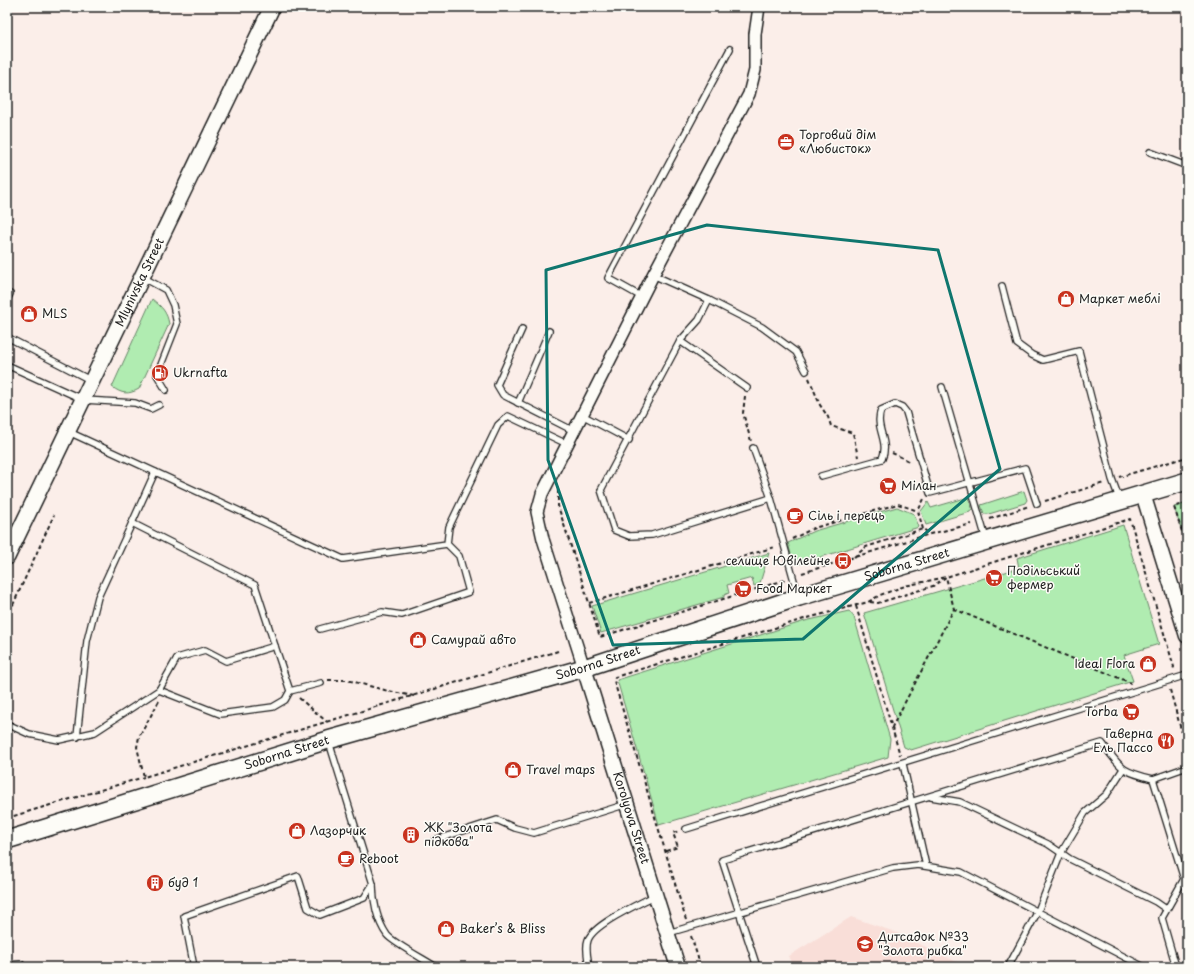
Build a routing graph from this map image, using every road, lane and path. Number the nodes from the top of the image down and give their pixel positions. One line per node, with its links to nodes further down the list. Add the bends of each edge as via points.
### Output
1 (272, 7): 7 (main road, Mlynivska Street)
2 (759, 7): 6 (street, via 755,34 755,70 749,94)
3 (730, 49): 10 (lane, via 608,278)
4 (1150, 152): 5 (lane)
5 (1187, 166)
6 (653, 275): 10 (street); 12 (lane)
7 (141, 277): 19 (main road, Mlynivska Street); 22 (lane, via 166,290 173,305 177,324 157,375)
8 (1002, 286): 38 (lane, via 1017,344 1043,360 1079,351)
9 (10, 294): 11 (lane)
10 (642, 297): 26 (street)
11 (7, 300)
12 (709, 300): 16 (lane, via 699,320); 18 (lane, via 762,327 780,340 796,352)
13 (522, 329): 24 (lane, via 496,385 503,395)
14 (549, 331): 24 (lane)
15 (7, 337): 19 (lane)
16 (680, 341): 21 (lane); 29 (lane)
17 (7, 364): 23 (lane)
18 (806, 371): 35 (path, via 831,426 853,433)
19 (94, 382): 23 (main road, Mlynivska Street)
20 (942, 387): 40 (lane)
21 (747, 388): 31 (path, via 743,413)
22 (166, 390)
23 (84, 400): 25 (lane, via 135,403 151,409); 28 (main road, Mlynivska Street)
24 (518, 404): 27 (lane)
25 (159, 405)
26 (582, 415): 27 (street); 29 (lane)
27 (574, 431): 30 (street)
28 (68, 432): 36 (lane); 60 (main road, Mlynivska Street)
29 (629, 440): 44 (lane, via 601,490 614,530 629,536 652,534)
30 (567, 444): 58 (lane, via 508,416 498,425 452,520); 74 (street, via 542,494 537,512 542,539)
31 (753, 448): 44 (lane)
32 (886, 449): 34 (path, via 904,460); 35 (lane, via 882,459); 40 (lane, via 878,416 881,410 895,404 902,406 906,412 930,493)
33 (1187, 457): 38 (path)
34 (914, 462)
35 (860, 466): 37 (lane)
36 (155, 472): 51 (lane); 58 (lane, via 343,559)
37 (821, 476)
38 (1112, 479): 45 (lane); 47 (path)
39 (1187, 481): 43 (main road, Soborna Street)
40 (969, 482): 47 (lane, via 1025,468); 50 (lane)
41 (560, 484): 66 (path, via 558,506)
42 (922, 493): 48 (path, via 924,500)
43 (1143, 494): 45 (main road, Soborna Street); 71 (street)
44 (771, 498): 57 (lane)
45 (1120, 500): 56 (main road, Soborna Street)
46 (1187, 503): 54 (path, via 1174,507)
47 (1037, 504): 50 (path)
48 (918, 511): 53 (path); 57 (path, via 898,504 814,528)
49 (54, 515): 69 (path)
50 (980, 522): 55 (path); 56 (lane)
51 (132, 523): 72 (lane, via 255,585); 85 (lane, via 98,596 87,641)
52 (1187, 527): 54 (path)
53 (923, 529): 55 (path); 61 (path, via 866,547)
54 (1181, 529): 59 (path)
55 (930, 534): 61 (path)
56 (987, 541): 64 (main road, Soborna Street)
57 (783, 543): 62 (lane); 66 (path)
58 (447, 544): 70 (lane, via 459,556 469,592 402,615 382,612)
59 (1187, 547)
60 (7, 557)
61 (853, 558): 62 (path)
62 (792, 576): 64 (lane); 66 (path, via 779,583 600,636)
63 (946, 577): 65 (path, via 905,586); 65 (path, via 934,586 878,603); 68 (path); 76 (path, via 1130,519 1174,667)
64 (799, 597): 74 (main road, Soborna Street)
65 (868, 602): 67 (path)
66 (588, 603)
67 (856, 606): 84 (path); 100 (path, via 804,619 615,677 614,681)
68 (954, 609): 78 (path); 84 (path)
69 (7, 618)
70 (320, 629)
71 (1187, 636)
72 (275, 646): 79 (lane, via 226,661 204,650 177,658); 80 (lane)
73 (558, 651): 81 (path)
74 (584, 668): 86 (main road, Soborna Street); 95 (street, Korolyova Street)
75 (1187, 675): 76 (lane)
76 (1168, 682): 78 (lane); 87 (path)
77 (321, 683): 80 (lane); 81 (path, via 332,679 347,680)
78 (1145, 689): 88 (lane)
79 (160, 690): 80 (lane, via 220,714 273,707 285,700); 85 (lane, via 95,732); 91 (path, via 160,700 139,737 137,748)
80 (290, 691): 82 (path)
81 (415, 696): 82 (path)
82 (327, 722): 91 (path)
83 (7, 724): 85 (lane, via 29,734 59,740)
84 (892, 727): 88 (path)
85 (77, 737)
86 (328, 740): 98 (main road, Soborna Street); 103 (lane)
87 (1187, 751)
88 (903, 764): 94 (lane); 97 (lane)
89 (1187, 767): 92 (lane)
90 (1123, 769): 92 (lane, via 1129,773); 93 (lane, via 1102,743); 101 (lane, via 1107,794 1085,813)
91 (144, 777): 96 (path)
92 (1153, 778): 105 (lane, via 1184,879)
93 (929, 796): 94 (lane); 101 (lane, via 960,802 1048,844)
94 (911, 802): 102 (lane); 107 (lane, via 722,860)
95 (627, 804): 99 (lane, via 534,834 497,820); 104 (street, Korolyova Street)
96 (7, 818)
97 (686, 829): 100 (path, via 673,833 678,847)
98 (7, 840)
99 (435, 840)
100 (665, 851): 108 (path)
101 (1061, 853): 105 (lane); 106 (lane)
102 (926, 866): 106 (lane, via 961,872); 107 (lane, via 918,864 892,868)
103 (373, 884): 112 (lane, via 364,898 320,915 308,908 298,876 184,916); 113 (lane, via 373,899 387,936)
104 (656, 895): 109 (street, Korolyova Street); 114 (lane, via 594,931 588,939 586,948)
105 (1166, 909): 120 (lane, via 1162,918)
106 (1038, 911): 118 (lane); 119 (lane)
107 (739, 912): 108 (lane); 117 (lane)
108 (688, 927): 109 (lane); 116 (path)
109 (667, 933): 115 (street, Korolyova Street)
110 (21, 964): 111 (lane)
111 (7, 965)
112 (194, 967)
113 (436, 967)
114 (589, 967)
115 (678, 967)
116 (701, 967)
117 (757, 967)
118 (1008, 967)
119 (1144, 967)
120 (1176, 967)

